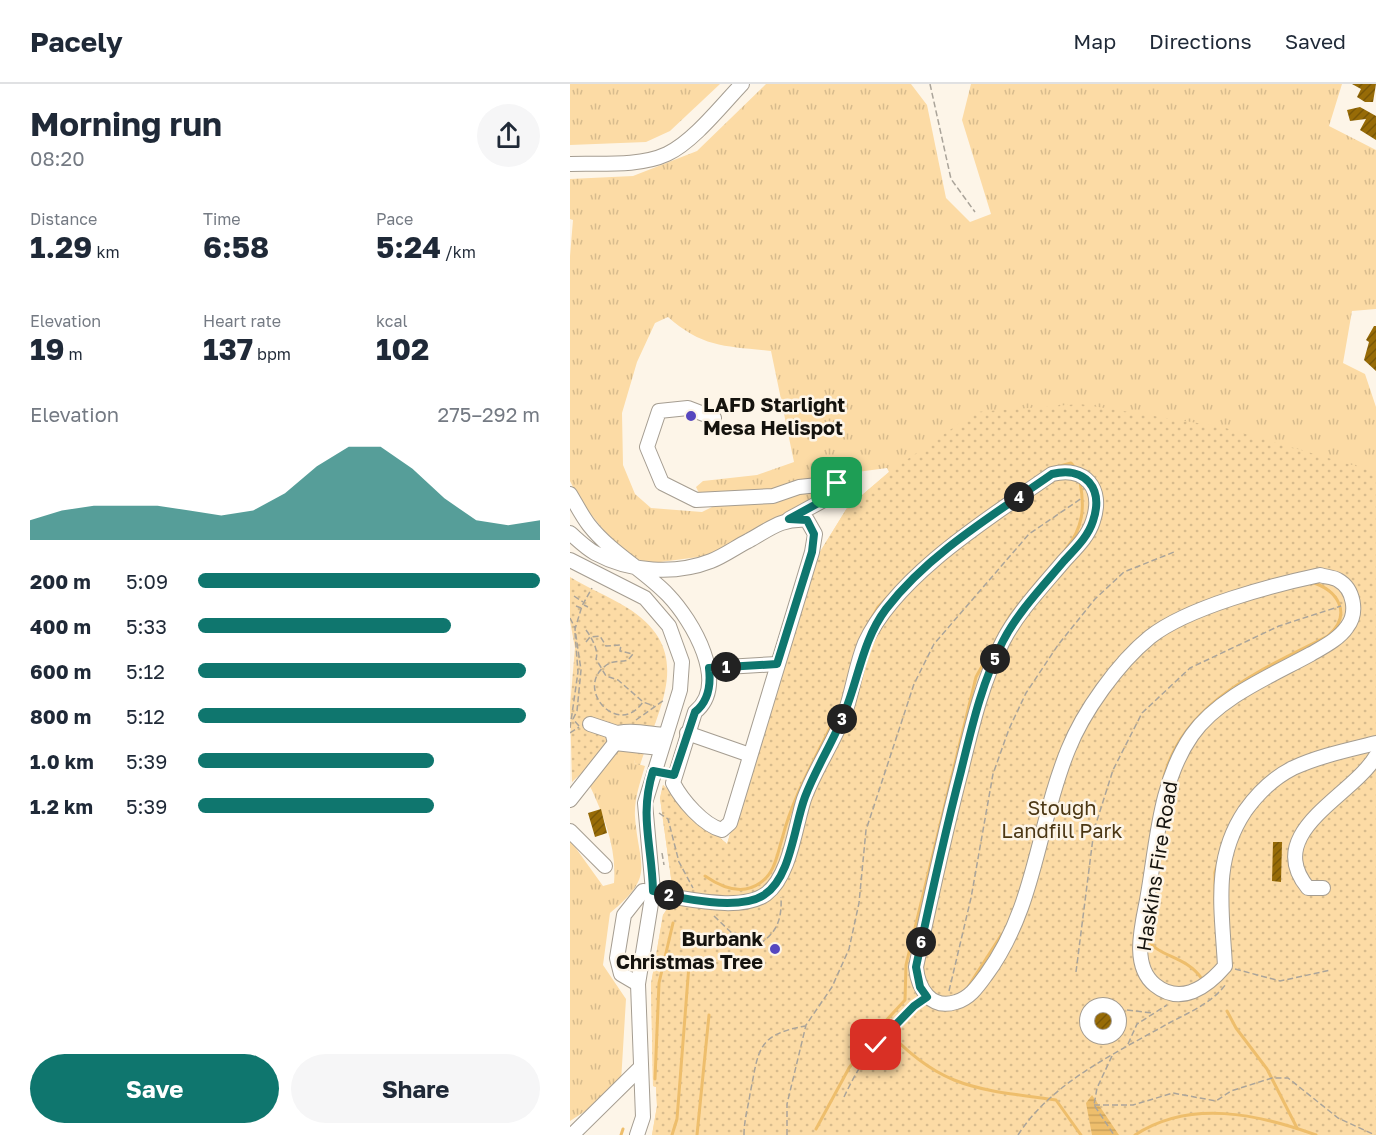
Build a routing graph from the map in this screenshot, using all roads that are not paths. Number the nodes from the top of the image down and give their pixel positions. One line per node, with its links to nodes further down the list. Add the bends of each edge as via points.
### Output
1 (742, 84): 2 (street, via 680,146 667,154 634,161)
2 (570, 164)
3 (714, 418): 5 (street, via 688,408 659,411 646,447 662,483 696,500 773,496 814,484 837,483 844,489)
4 (570, 494): 8 (street, via 589,525)
5 (789, 519): 8 (street, via 711,561 673,569); 11 (street, via 807,520 814,534 812,552)
6 (570, 533): 8 (street, via 595,553)
7 (570, 560): 10 (street)
8 (634, 567): 9 (street)
9 (657, 585): 10 (street); 12 (street, via 684,616 709,660)
10 (645, 598): 16 (street, via 669,626 682,662 680,690)
11 (777, 664): 12 (street); 18 (street)
12 (709, 668): 14 (street, via 704,705 695,712)
13 (585, 725): 15 (street)
14 (687, 733): 18 (street); 21 (street)
15 (619, 734): 16 (street); 22 (street)
16 (662, 741): 20 (street)
17 (1376, 743): 26 (street, Haskins Fire Road, via 1291,769 1273,780 1250,805 1233,830 1222,864 1225,966 1211,982 1192,993 1173,994 1155,985 1140,958 1168,782 1180,754 1213,712 1329,643 1347,628 1354,615 1353,602 1338,580 1320,575 1196,612 1151,637 1086,713 1067,751 1022,909 1008,940 966,998 948,1004 927,997 920,987 916,967 980,694 1004,639 1032,598 1085,537 1094,520 1096,502 1087,478 1067,470 1052,474 970,532 925,569 886,609 865,643 845,713 805,797 780,882 746,903 675,897)
18 (750, 755): 21 (street, via 730,823 722,830 713,828 679,795)
19 (1376, 756): 25 (street, via 1306,825 1298,840 1295,859 1299,877 1308,888)
20 (653, 771): 21 (street); 26 (street, via 645,803)
21 (674, 775)
22 (570, 800)
23 (570, 831): 24 (street)
24 (605, 866)
25 (1323, 888)
26 (653, 891): 27 (street); 27 (street, via 643,891 624,915 617,958 621,974)
27 (638, 984): 28 (street)
28 (641, 1067): 29 (street); 30 (street, via 643,1117)
29 (572, 1135)
30 (637, 1135)

